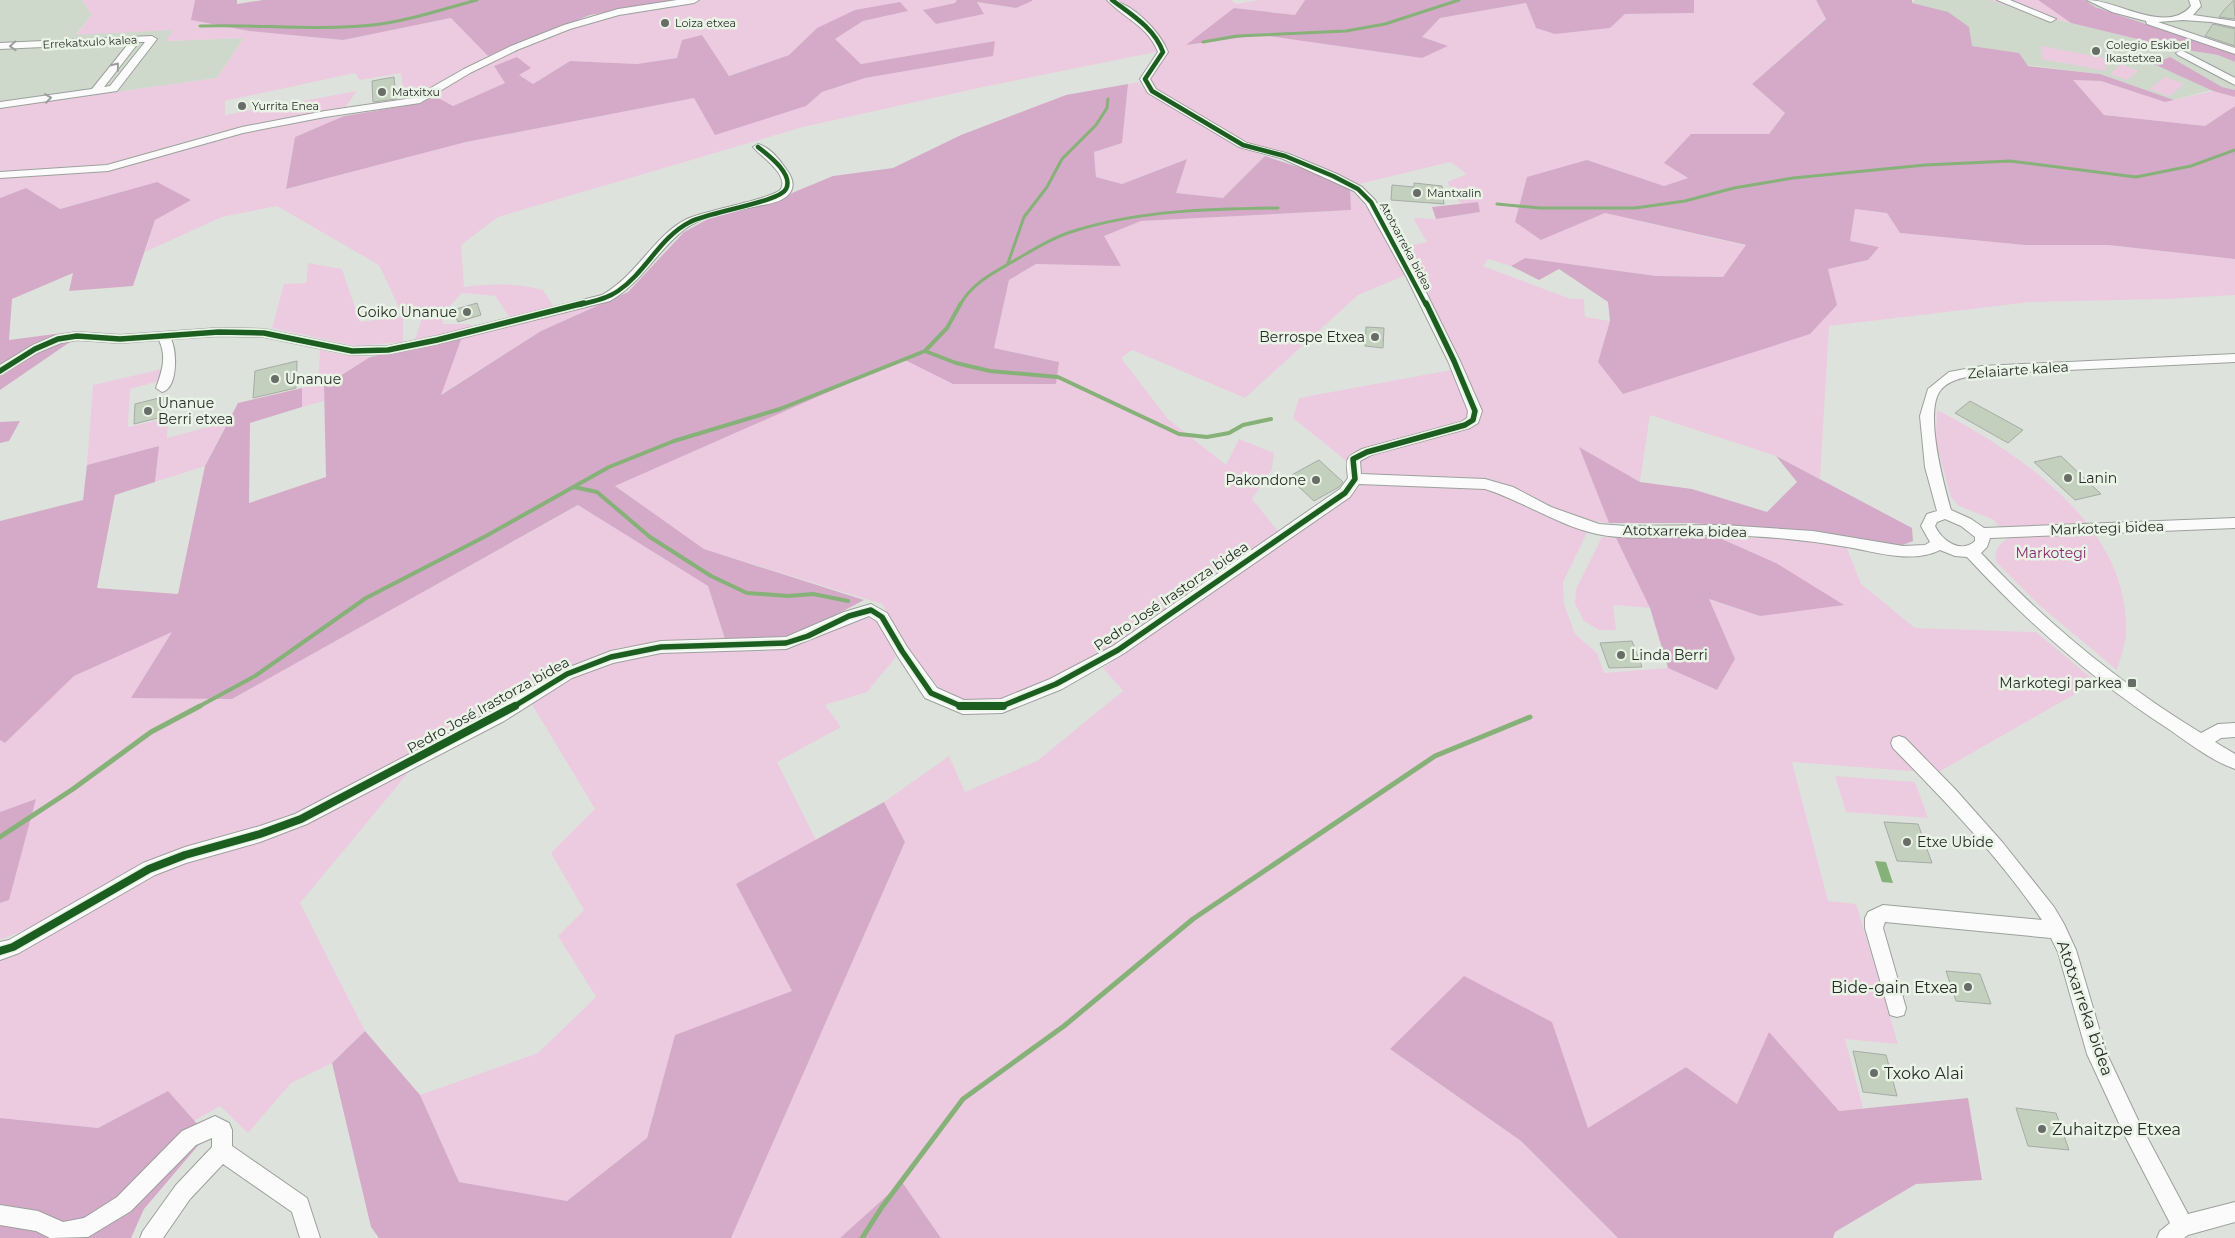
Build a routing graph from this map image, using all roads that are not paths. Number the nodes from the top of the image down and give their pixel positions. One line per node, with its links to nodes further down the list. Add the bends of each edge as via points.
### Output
1 (694, 0): 21 (street, via 618,12 567,27 467,71 416,101 242,130 108,168)
2 (1112, 0): 26 (street, Atotxarreka bidea, via 1150,30 1161,44 1163,52 1145,79 1152,91 1243,145 1285,156 1358,189 1371,202 1413,278 1454,361 1475,411 1473,420 1367,452 1353,460)
3 (2002, 0): 7 (street)
4 (2031, 0): 7 (street, via 2037,4)
5 (2092, 0): 8 (street)
6 (2195, 1): 9 (street, via 2194,12); 11 (street)
7 (2023, 9): 10 (street)
8 (2135, 16): 9 (street); 12 (street)
9 (2178, 18): 11 (street, via 2211,19); 12 (street, via 2171,22)
10 (2051, 19)
11 (2234, 24)
12 (2185, 36): 15 (street)
13 (136, 40): 14 (street, Errekatxulo kalea, one-way to 14); 18 (street, one-way to 13); 18 (street, Errekatxulo kalea, via 152,39 113,89)
14 (0, 46)
15 (2235, 50)
16 (2182, 53): 17 (street)
17 (2235, 82)
18 (96, 91): 19 (street, Errekatxulo kalea, one-way to 18)
19 (0, 105)
20 (758, 147): 22 (street, via 783,172 788,182 780,197 691,221 670,237 626,287 606,298 388,350 352,351 264,333)
21 (0, 175)
22 (163, 336): 24 (street, via 58,339); 25 (street, via 170,349 171,365)
23 (2235, 358): 27 (street, Zelaiarte kalea, via 1982,370 1953,375 1934,389 1927,416 1932,467)
24 (0, 371)
25 (162, 388)
26 (1355, 479): 30 (street, Atotxarreka bidea, via 1485,484 1598,529 1723,530 1813,536 1903,550 1928,550); 37 (street, Pedro José Irastorza bidea, via 1345,492 1118,650 1056,684 1002,706 963,708 931,693 882,617 871,610 855,613 805,638 786,643 662,647 610,657 567,674 498,716 301,819 148,869 13,947)
27 (1945, 514): 29 (street, via 1969,522); 30 (street, via 1932,518 1928,526)
28 (2235, 523): 29 (street, Markotegi bidea)
29 (1980, 533): 31 (street, via 1980,545)
30 (1940, 543): 31 (street, via 1954,550)
31 (1970, 551): 33 (street, via 2048,630 2131,694)
32 (2235, 730): 33 (street, via 2218,731)
33 (2201, 742): 35 (street)
34 (1899, 743): 36 (street, Atotxarreka bidea, via 1997,848)
35 (2235, 762)
36 (2058, 930): 38 (street, via 1882,913 1874,918 1874,928); 42 (street, Atotxarreka bidea, via 2077,981 2097,1054)
37 (0, 951)
38 (1896, 1008)
39 (222, 1151): 41 (street, via 222,1130 215,1126 189,1138 124,1204 88,1227 62,1233 38,1221); 43 (street, via 183,1192); 44 (street, via 300,1205)
40 (2235, 1212): 42 (street, Atotxarreka bidea)
41 (0, 1215)
42 (2175, 1232)
43 (150, 1238)
44 (310, 1238)

